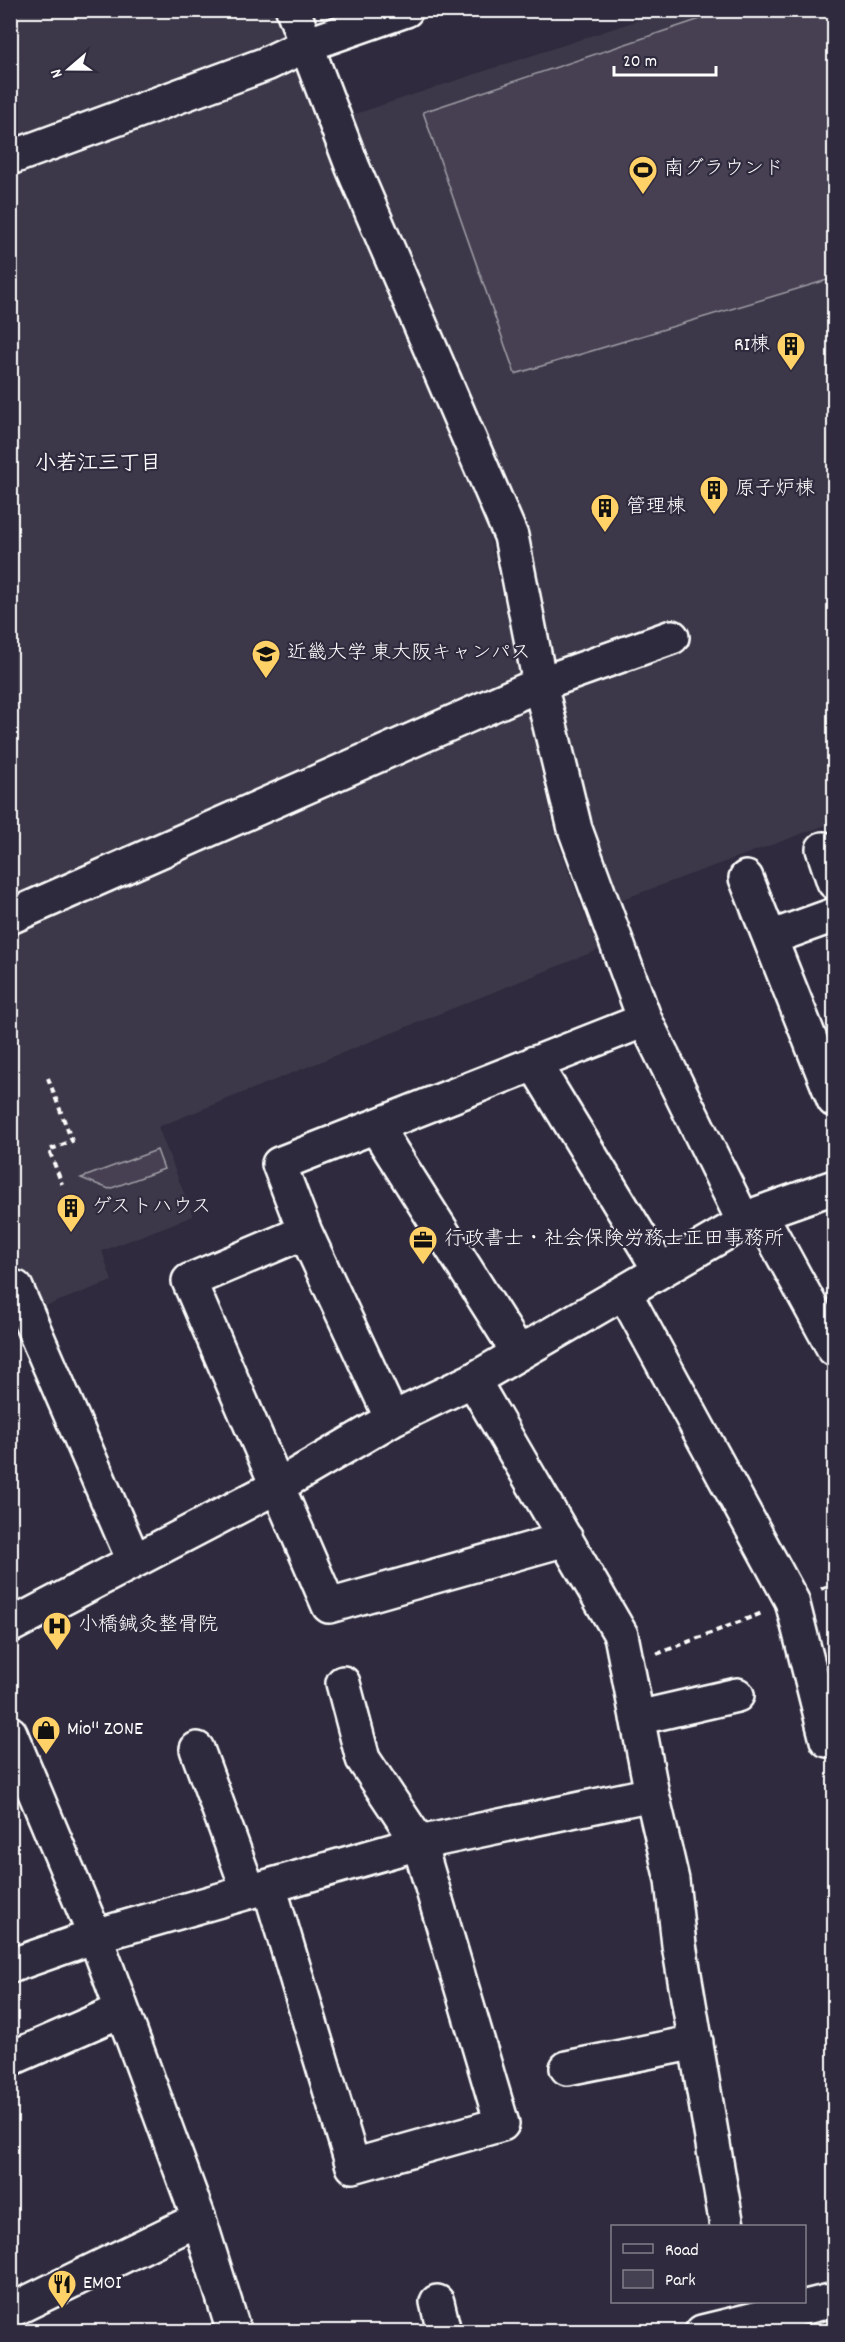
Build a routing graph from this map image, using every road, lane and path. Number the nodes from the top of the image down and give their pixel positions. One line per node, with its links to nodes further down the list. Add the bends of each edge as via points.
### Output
1 (293, 10): 3 (street)
2 (406, 10): 3 (street)
3 (306, 45): 4 (street, via 266,64); 6 (street, via 353,168 511,536)
4 (10, 158)
5 (672, 637): 6 (street)
6 (540, 684): 11 (street); 13 (street, via 575,828)
7 (823, 849): 9 (street)
8 (746, 878): 12 (street)
9 (834, 882)
10 (834, 915): 12 (street)
11 (10, 917)
12 (770, 938): 16 (street)
13 (645, 1020): 14 (street); 20 (street)
14 (534, 1063): 17 (street); 22 (street)
15 (48, 1078): 18 (path, via 72,1141 49,1150)
16 (834, 1100)
17 (376, 1126): 21 (street, via 279,1164); 26 (street)
18 (62, 1184)
19 (834, 1187): 20 (street)
20 (752, 1218): 22 (street); 25 (street)
21 (305, 1232): 28 (street); 29 (street, via 189,1281)
22 (660, 1270): 24 (street)
23 (10, 1291): 31 (street, via 16,1288)
24 (624, 1292): 26 (street); 33 (street)
25 (834, 1349)
26 (518, 1352): 27 (street)
27 (473, 1380): 28 (street); 30 (street)
28 (392, 1419): 29 (street)
29 (276, 1487): 30 (street, via 329,1606); 31 (street)
30 (566, 1539): 35 (street, via 621,1635)
31 (134, 1561): 34 (street)
32 (834, 1583): 33 (path)
33 (792, 1601): 35 (path); 40 (street)
34 (10, 1626)
35 (627, 1663): 38 (street)
36 (343, 1683): 43 (street, via 363,1759)
37 (737, 1695): 38 (street)
38 (637, 1718): 42 (street)
39 (10, 1732): 45 (street)
40 (827, 1740)
41 (197, 1749): 44 (street)
42 (652, 1794): 43 (street); 48 (street, via 672,1880)
43 (419, 1843): 44 (street); 44 (street, via 502,2124 353,2166)
44 (259, 1889): 45 (street)
45 (95, 1936): 46 (street); 47 (street)
46 (10, 1966)
47 (122, 2010): 49 (street); 51 (street)
48 (696, 2042): 50 (street); 52 (street)
49 (10, 2059)
50 (567, 2068)
51 (199, 2218): 54 (street); 58 (street)
52 (727, 2225)
53 (834, 2300): 55 (street)
54 (10, 2311)
55 (743, 2318): 59 (street)
56 (10, 2320): 57 (street)
57 (16, 2331)
58 (234, 2331)
59 (702, 2331)

